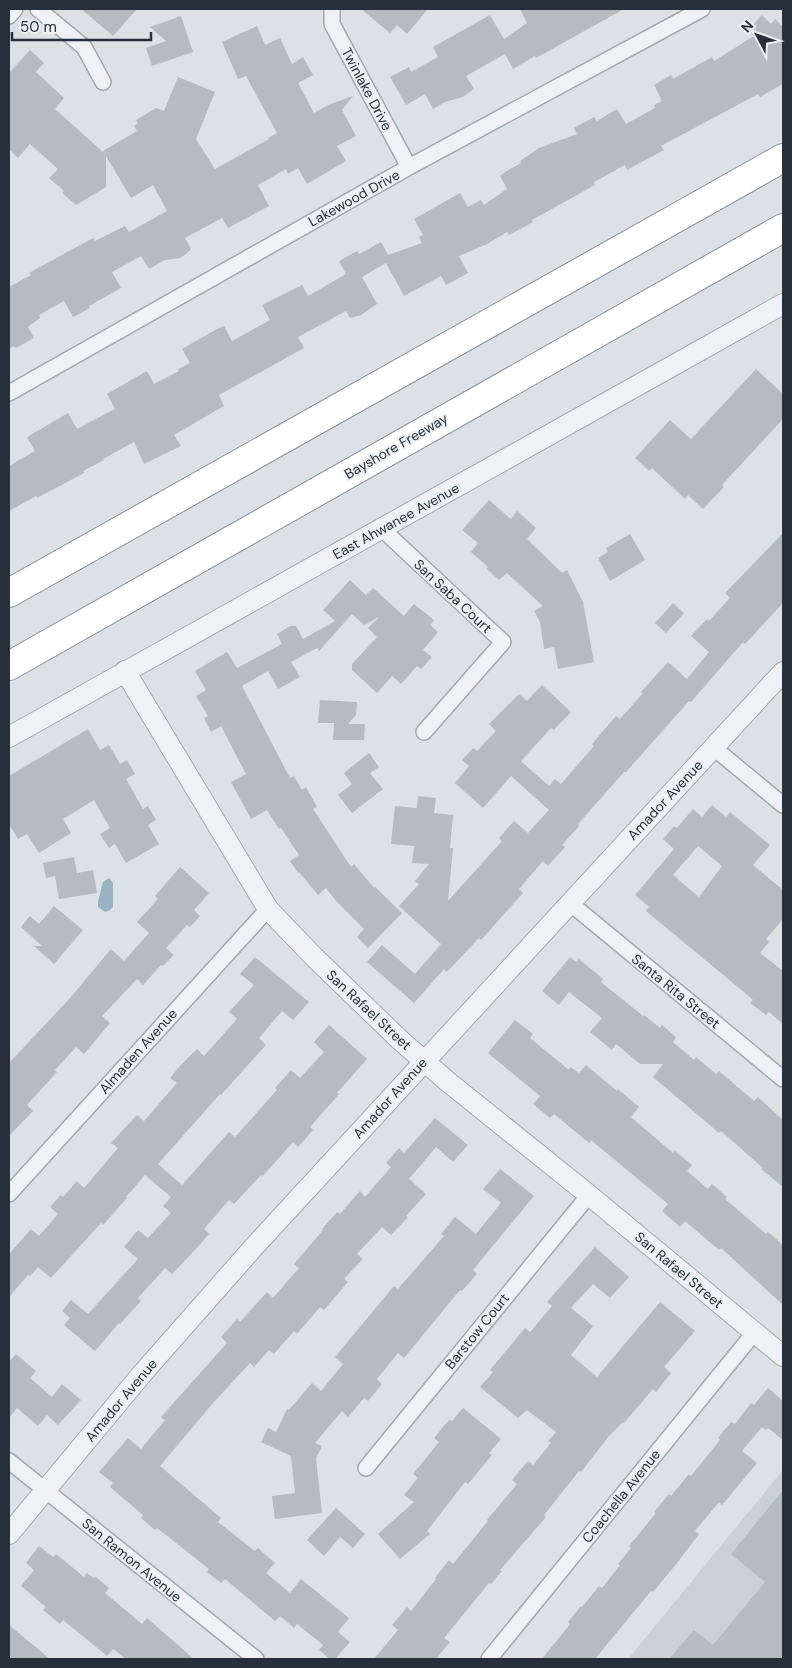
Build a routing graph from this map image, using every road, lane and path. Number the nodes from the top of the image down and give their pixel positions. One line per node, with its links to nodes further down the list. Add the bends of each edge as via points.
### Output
1 (15, 9): 5 (street)
2 (38, 9): 6 (street, via 84,47)
3 (332, 9): 8 (street, Twinlake Drive, via 332,24)
4 (702, 9): 8 (street, Lakewood Drive)
5 (9, 16)
6 (103, 82)
7 (782, 158): 15 (highway)
8 (409, 167): 13 (street, Lakewood Drive)
9 (783, 228): 10 (highway, Bayshore Freeway)
10 (745, 248): 11 (highway); 16 (highway, Bayshore Freeway)
11 (783, 248)
12 (783, 304): 14 (street, East Ahwanee Avenue)
13 (9, 393)
14 (382, 529): 17 (street, East Ahwanee Avenue); 19 (street, San Saba Court, via 503,642)
15 (9, 593)
16 (9, 666)
17 (125, 671): 20 (street, East Ahwanee Avenue); 24 (street, San Rafael Street)
18 (783, 672): 21 (street, Amador Avenue)
19 (424, 732)
20 (9, 737)
21 (714, 748): 22 (street); 23 (street, Amador Avenue)
22 (783, 805)
23 (570, 903): 25 (street, Amador Avenue); 26 (street, Santa Rita Street)
24 (268, 909): 25 (street, San Rafael Street); 27 (street, Almaden Avenue)
25 (424, 1061): 28 (street, San Rafael Street); 33 (street, Amador Avenue, via 160,1353)
26 (783, 1079)
27 (10, 1189)
28 (588, 1195): 29 (street, San Rafael Street); 32 (street, Barstow Court)
29 (754, 1333): 30 (street, San Rafael Street); 36 (street, Coachella Avenue)
30 (783, 1356)
31 (9, 1461): 33 (street, San Ramon Avenue)
32 (366, 1468)
33 (45, 1490): 34 (street, Amador Avenue); 35 (street, San Ramon Avenue)
34 (9, 1534)
35 (256, 1659)
36 (489, 1659)

